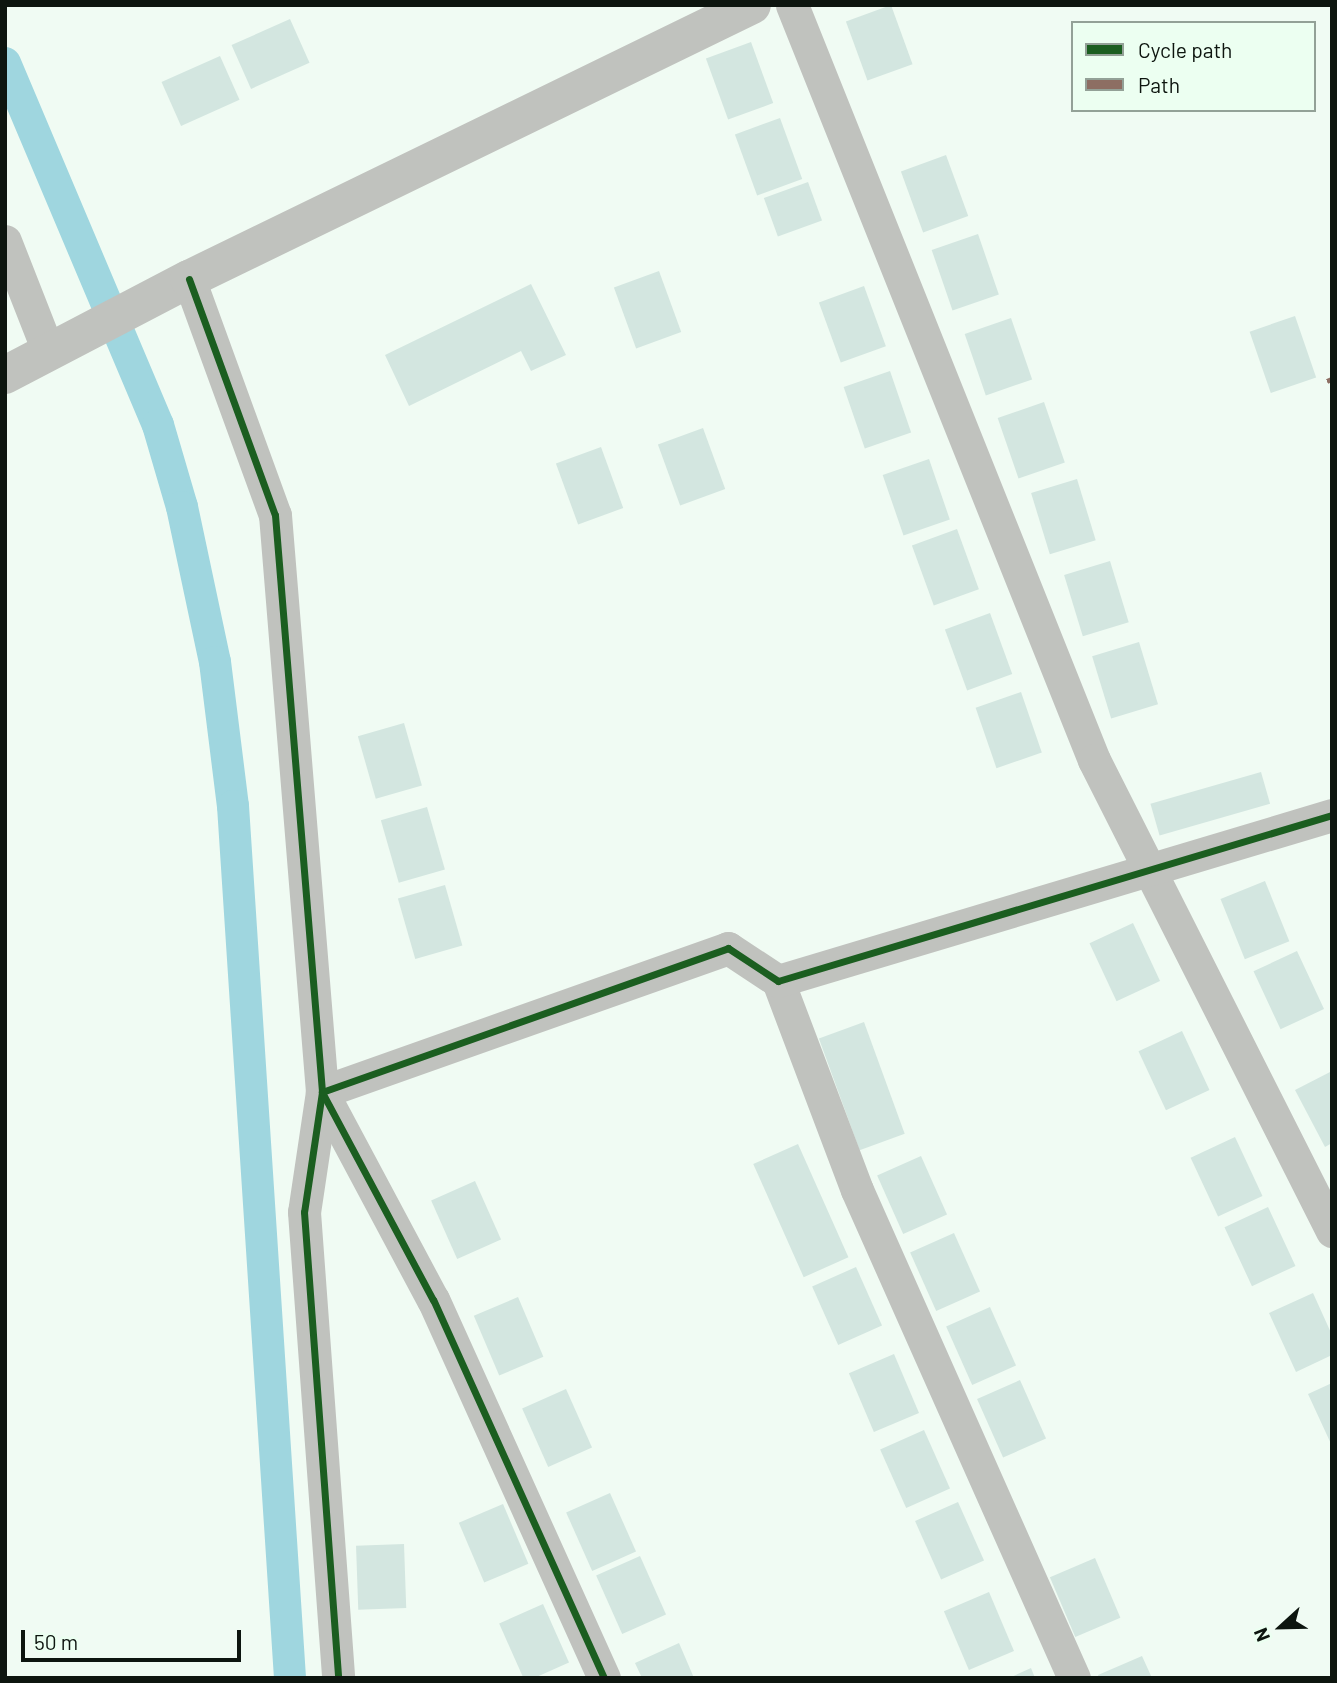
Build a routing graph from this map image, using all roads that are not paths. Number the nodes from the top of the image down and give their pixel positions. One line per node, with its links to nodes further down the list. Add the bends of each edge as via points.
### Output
1 (752, 5): 4 (street)
2 (792, 5): 8 (street, via 1094,760)
3 (5, 241): 5 (street)
4 (176, 286): 5 (street); 10 (street, via 275,515)
5 (48, 353): 6 (street)
6 (5, 375)
7 (1332, 815): 8 (street)
8 (1150, 871): 9 (street); 11 (street)
9 (778, 981): 10 (street, via 728,948); 14 (street, via 857,1190)
10 (322, 1092): 12 (street, via 304,1212); 13 (street, via 433,1300)
11 (1332, 1231)
12 (338, 1678)
13 (604, 1678)
14 (1074, 1678)

